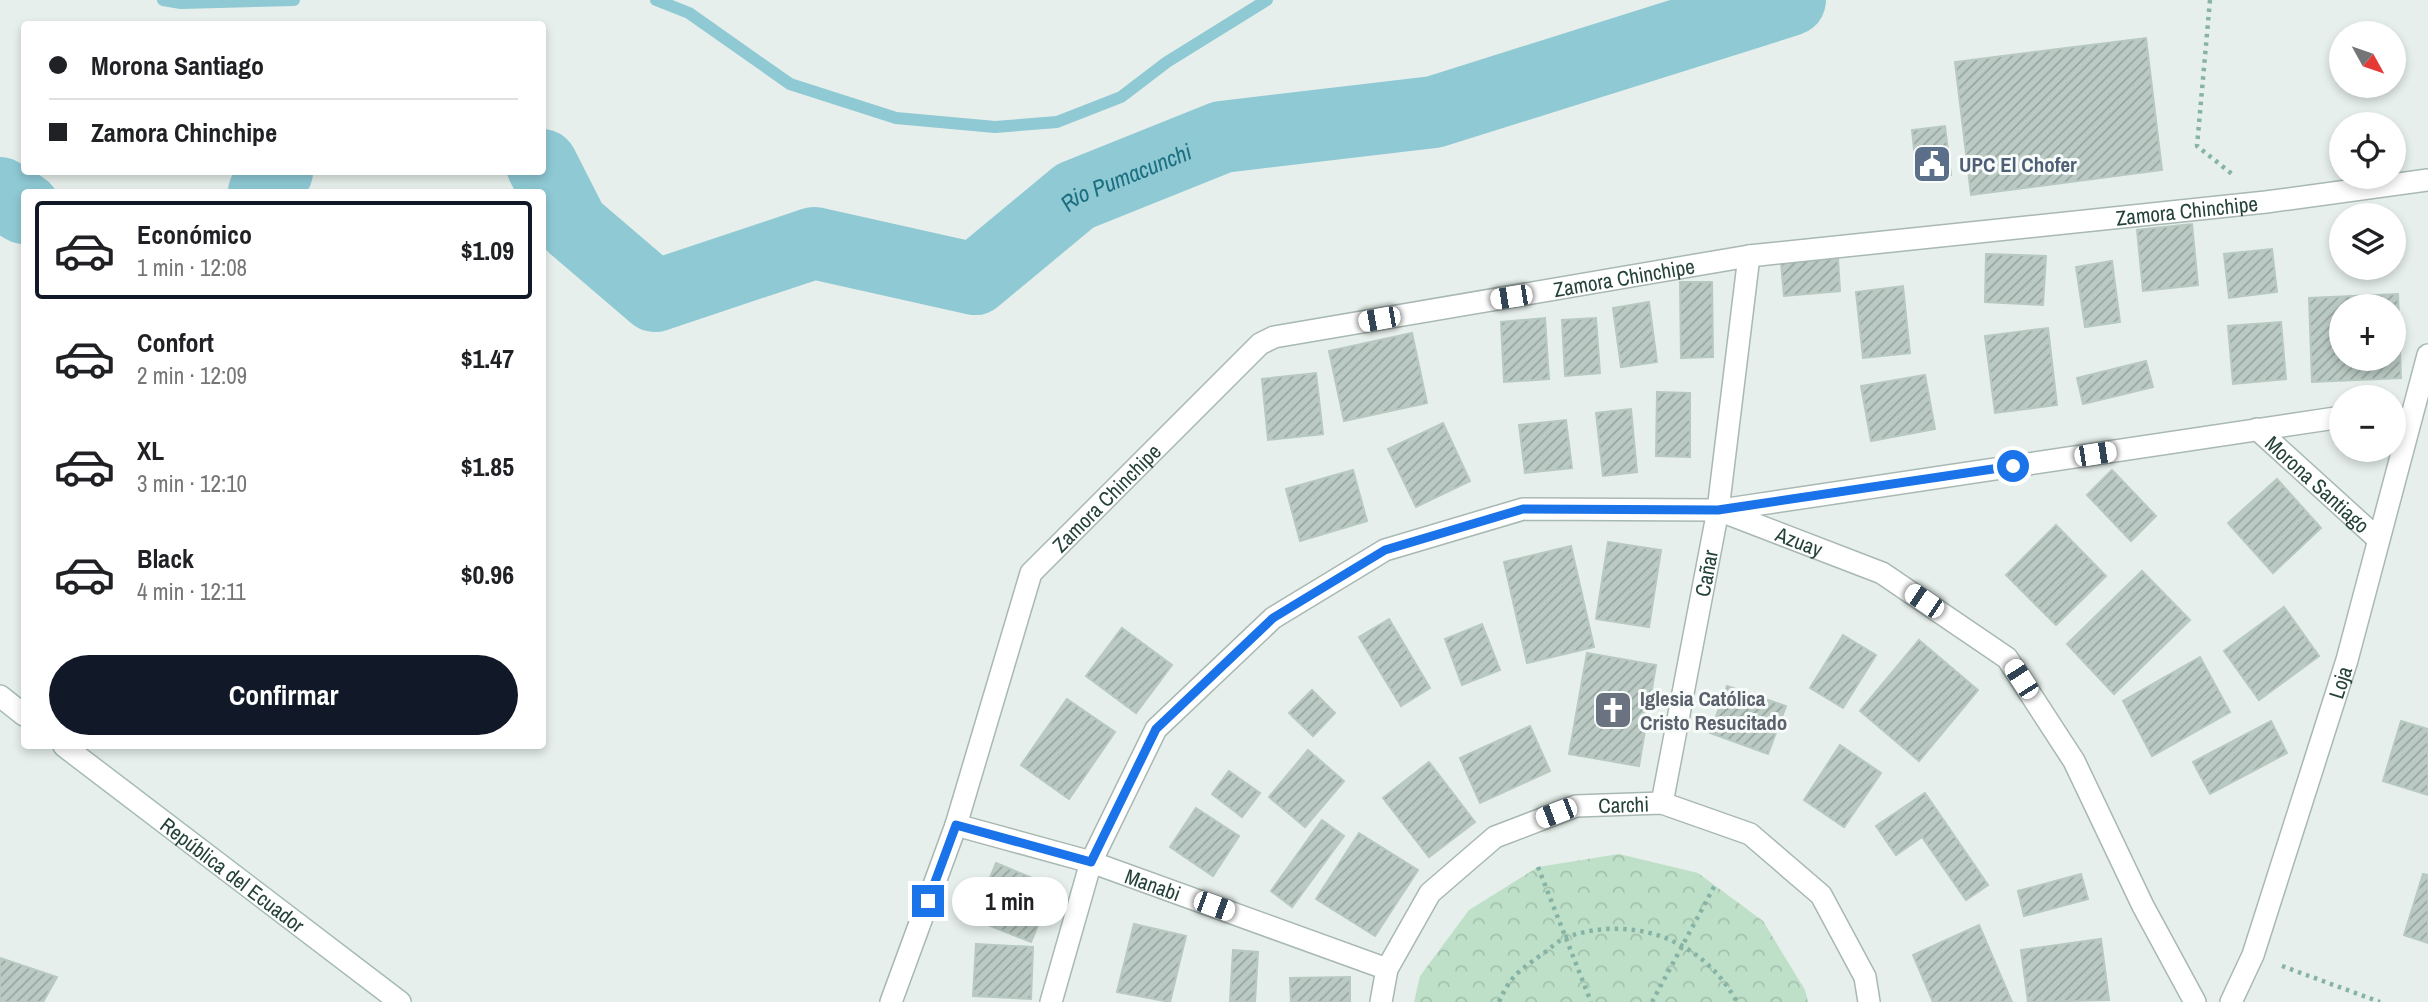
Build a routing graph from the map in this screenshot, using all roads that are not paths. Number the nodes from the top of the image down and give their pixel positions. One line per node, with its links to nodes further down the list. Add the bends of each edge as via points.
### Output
1 (2428, 180): 2 (street, Zamora Chinchipe, via 2266,202)
2 (1749, 256): 8 (street, Cañar); 14 (street, Zamora Chinchipe, via 1274,337 1260,344 1031,573)
3 (2428, 355): 4 (street, Loja)
4 (2406, 404)
5 (2329, 419): 6 (street, Morona Santiago)
6 (2257, 429): 8 (street, Morona Santiago); 9 (street, Morona Santiago)
7 (2393, 462): 9 (street, Loja)
8 (1718, 510): 13 (street, Cañar); 15 (street, Azuay, via 1523,509 1385,550 1273,618 1156,729); 22 (street, Azuay, via 1882,573 2007,658 2074,761)
9 (2378, 539): 23 (street, Loja, via 2347,660 2253,955)
10 (0, 696): 11 (street)
11 (21, 713)
12 (68, 749): 17 (street, República del Ecuador)
13 (1662, 803): 16 (street, Carchi, via 1576,806 1495,837 1430,893); 21 (street, Carchi, via 1750,834 1821,895 1865,977)
14 (956, 825): 15 (street, Manabi); 18 (street, Zamora Chinchipe)
15 (1091, 862): 16 (street, Manabi); 19 (street, Azuay)
16 (1387, 969): 20 (street, Carchi)
17 (400, 1002)
18 (891, 1002)
19 (1051, 1002)
20 (1381, 1002)
21 (1869, 1002)
22 (2195, 1002)
23 (2231, 1002)

